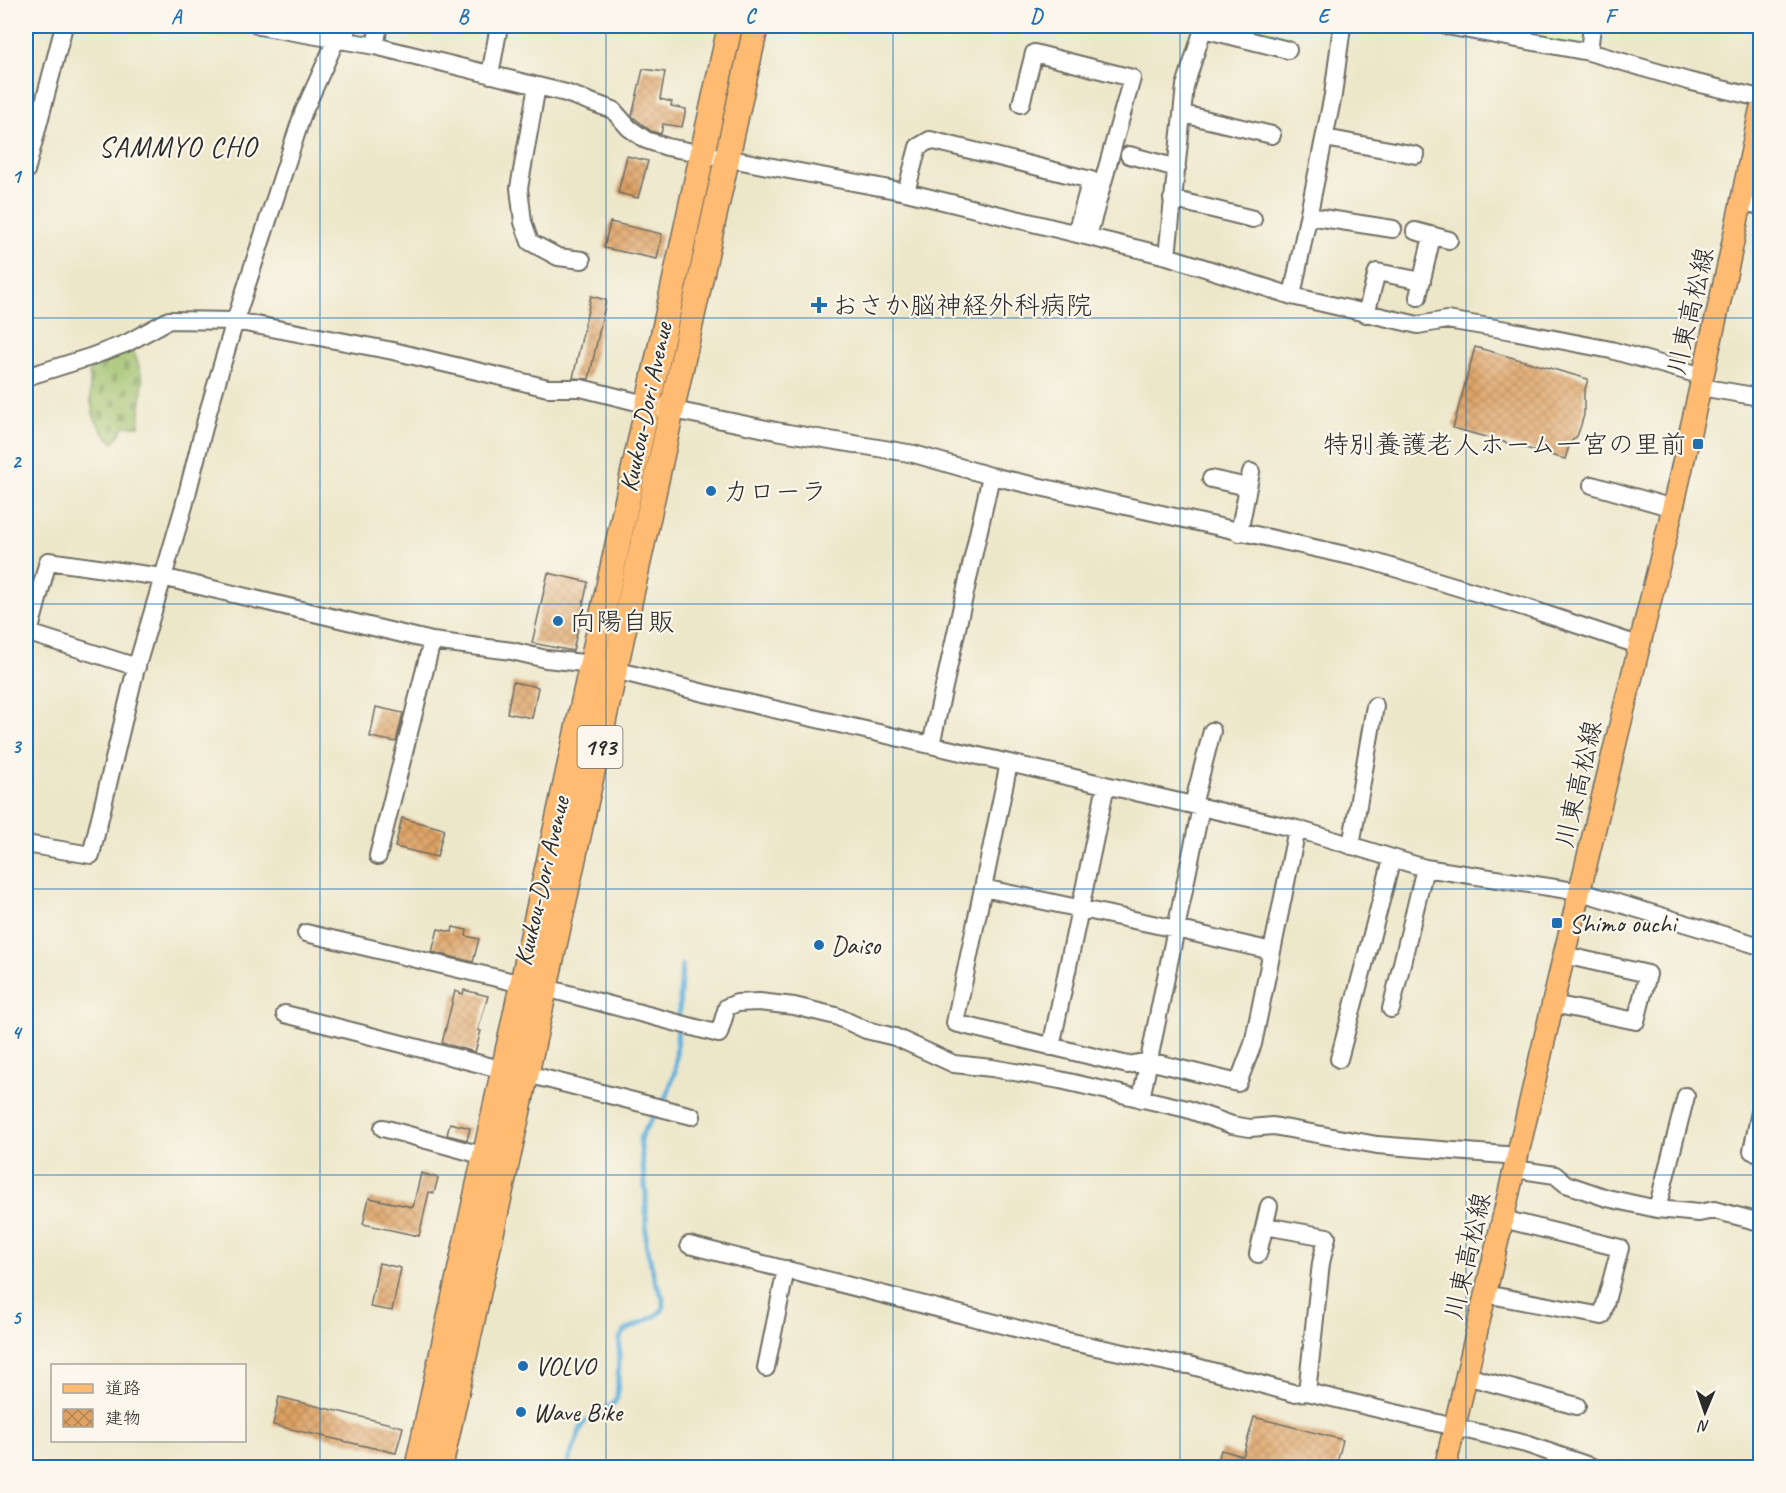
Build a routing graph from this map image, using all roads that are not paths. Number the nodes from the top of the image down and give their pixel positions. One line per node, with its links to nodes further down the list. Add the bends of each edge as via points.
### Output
1 (64, 26): 28 (street)
2 (259, 26): 11 (street)
3 (379, 26): 12 (street)
4 (499, 26): 15 (street)
5 (730, 26): 23 (highway, Kuukou-Dori Avenue / 193)
6 (756, 26): 26 (highway, Kuukou-Dori Avenue / 193)
7 (1342, 26): 22 (street)
8 (1447, 26): 14 (street)
9 (1592, 26): 14 (street)
10 (1204, 27): 13 (street); 20 (street, via 1185,86)
11 (343, 35): 12 (street); 41 (street, via 303,113)
12 (375, 46): 15 (street)
13 (1288, 50)
14 (1589, 51): 17 (street)
15 (490, 75): 16 (street)
16 (537, 86): 23 (street, via 613,110 646,140); 38 (street, via 519,188 523,222 530,242 558,257)
17 (1761, 98)
18 (1021, 104): 36 (street, via 1034,52 1132,78)
19 (1761, 111): 31 (main road, 川東高松線)
20 (1183, 114): 21 (street); 27 (street)
21 (1272, 135)
22 (1325, 138): 25 (street); 32 (street)
23 (703, 153): 26 (street); 45 (highway, Kuukou-Dori Avenue / 193)
24 (1129, 155): 27 (street)
25 (1416, 155)
26 (729, 158): 29 (street); 46 (highway, Kuukou-Dori Avenue / 193)
27 (1177, 168): 30 (street)
28 (26, 171)
29 (906, 192): 36 (street); 36 (street, via 918,147 930,140 1091,180)
30 (1172, 199): 33 (street); 37 (street)
31 (1751, 204): 43 (main road, 川東高松線)
32 (1309, 216): 34 (street); 39 (street)
33 (1253, 219)
34 (1393, 229)
35 (1415, 231): 40 (street, via 1441,238 1420,289 1377,272)
36 (1082, 235): 37 (street)
37 (1167, 256): 39 (street)
38 (582, 260)
39 (1292, 296): 40 (street)
40 (1366, 314): 43 (street, via 1418,326 1447,320 1611,350)
41 (235, 321): 42 (street, via 169,320 127,343); 45 (street, via 393,351 548,388 581,388); 52 (street)
42 (26, 377)
43 (1702, 382): 44 (street); 50 (main road, 川東高松線)
44 (1760, 397)
45 (648, 405): 46 (street); 55 (highway, Kuukou-Dori Avenue / 193)
46 (674, 410): 47 (street, via 914,454); 57 (highway, Kuukou-Dori Avenue / 193)
47 (991, 476): 51 (street); 60 (street)
48 (1211, 479): 51 (street, via 1250,479)
49 (1592, 485): 50 (street)
50 (1673, 508): 54 (main road, 川東高松線)
51 (1239, 532): 54 (street, via 1368,560)
52 (162, 577): 53 (street); 56 (street); 56 (street, via 48,561 29,633)
53 (432, 641): 55 (street); 67 (street)
54 (1638, 645): 71 (main road, 川東高松線)
55 (592, 664): 57 (street); 78 (highway, Kuukou-Dori Avenue / 193)
56 (137, 667): 65 (street, via 91,855)
57 (617, 670): 60 (street); 79 (highway, Kuukou-Dori Avenue / 193)
58 (1375, 706): 66 (street)
59 (1212, 730): 63 (street)
60 (931, 745): 61 (street)
61 (1009, 763): 62 (street); 70 (street)
62 (1106, 785): 63 (street); 72 (street)
63 (1197, 806): 64 (street); 73 (street)
64 (1297, 829): 66 (street); 76 (street)
65 (26, 844)
66 (1352, 846): 68 (street)
67 (378, 856)
68 (1392, 859): 69 (street); 84 (street)
69 (1425, 867): 71 (street); 81 (street)
70 (983, 888): 72 (street); 83 (street, via 955,1023)
71 (1581, 892): 75 (street); 77 (main road, 川東高松線)
72 (1080, 908): 73 (street); 83 (street)
73 (1176, 928): 76 (street); 85 (street)
74 (306, 933): 78 (street)
75 (1761, 946)
76 (1272, 951): 85 (street, via 1253,1044 1238,1083)
77 (1564, 955): 80 (main road, 川東高松線); 80 (street, via 1648,974 1636,1022)
78 (522, 984): 86 (highway, Kuukou-Dori Avenue / 193)
79 (546, 988): 86 (highway, Kuukou-Dori Avenue / 193); 88 (street, via 718,1034 727,1007 737,1003 794,1006 895,1037 954,1064 1060,1080)
80 (1553, 1004): 94 (main road, 川東高松線)
81 (1391, 1009)
82 (285, 1014): 86 (street)
83 (1051, 1047): 85 (street, via 1128,1065)
84 (1339, 1059)
85 (1149, 1061): 88 (street)
86 (515, 1072): 90 (street); 93 (highway, Kuukou-Dori Avenue / 193); 110 (highway, Kuukou-Dori Avenue / 193)
87 (1686, 1096): 96 (street)
88 (1141, 1099): 94 (street, via 1187,1109 1232,1125 1273,1126 1377,1145)
89 (1761, 1112): 92 (street, via 1752,1151)
90 (692, 1116)
91 (383, 1128): 93 (street)
92 (1761, 1153)
93 (485, 1156): 109 (highway, Kuukou-Dori Avenue / 193)
94 (1516, 1162): 96 (street, via 1606,1198); 97 (main road, 川東高松線)
95 (1269, 1206): 99 (street)
96 (1657, 1209): 98 (street, via 1699,1213 1714,1210)
97 (1503, 1219): 103 (main road, 川東高松線); 103 (street, via 1620,1248 1602,1316)
98 (1761, 1222)
99 (1264, 1226): 101 (street); 106 (street, via 1327,1238)
100 (689, 1245): 102 (street)
101 (1258, 1254)
102 (786, 1269): 104 (street); 106 (street, via 1058,1339)
103 (1485, 1294): 105 (main road, 川東高松線)
104 (766, 1368)
105 (1466, 1376): 107 (street); 108 (main road, 川東高松線)
106 (1307, 1392): 108 (street)
107 (1577, 1406)
108 (1454, 1428): 111 (main road, 川東高松線); 112 (street, via 1526,1444)
109 (417, 1467)
110 (441, 1467)
111 (1445, 1467)
112 (1594, 1467)

